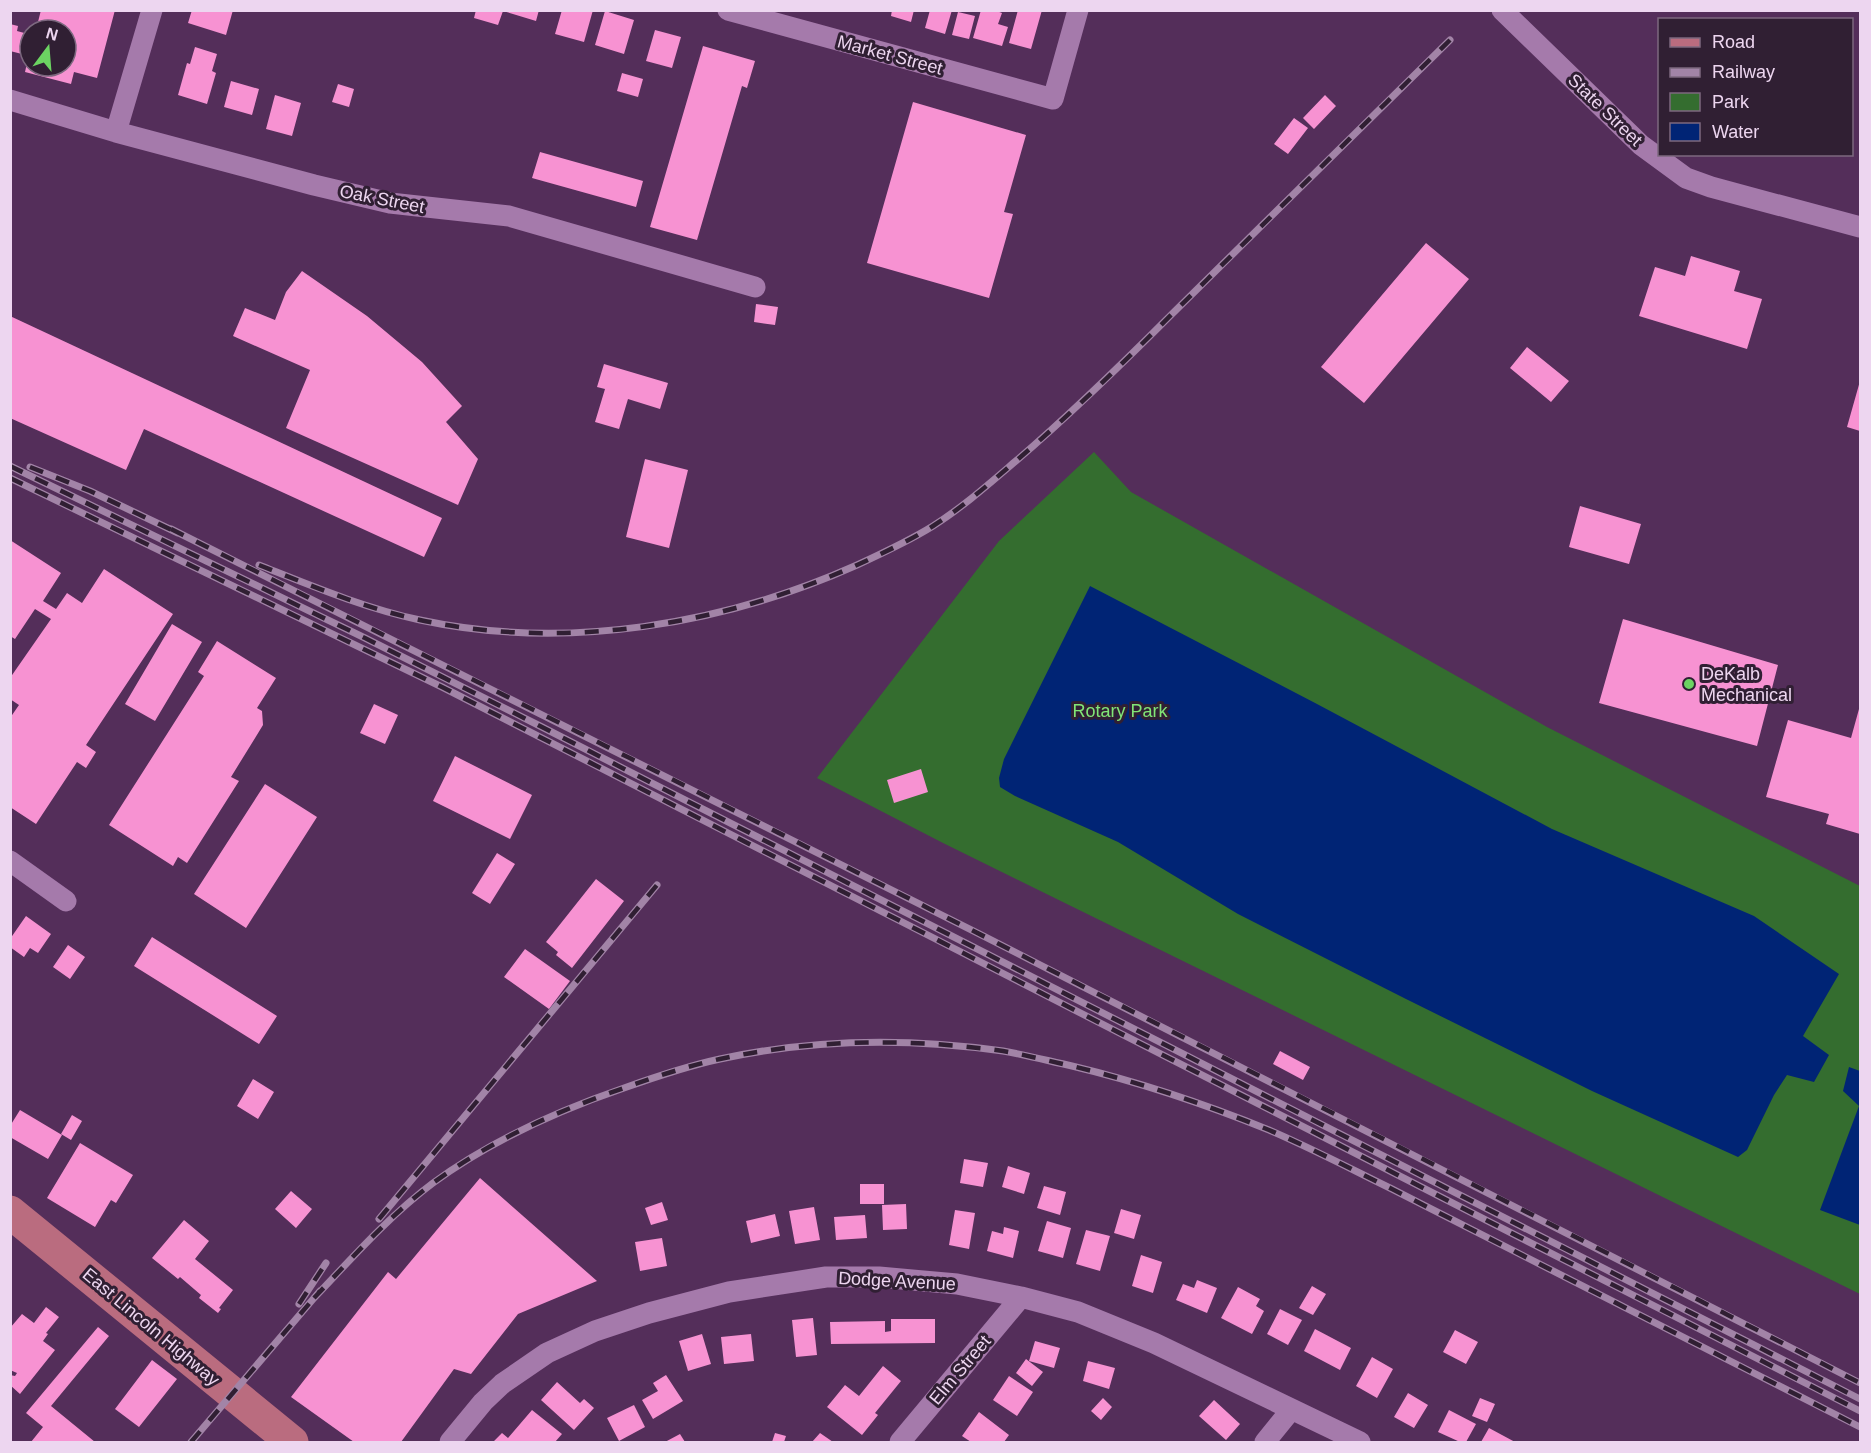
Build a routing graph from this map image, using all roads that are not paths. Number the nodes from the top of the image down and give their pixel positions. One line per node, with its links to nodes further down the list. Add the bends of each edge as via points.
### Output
1 (152, 10): 6 (street)
2 (728, 10): 3 (street, Market Street, via 1053,99)
3 (1078, 10)
4 (1502, 10): 7 (street, State Street, via 1641,145 1686,178)
5 (10, 100): 6 (street, Oak Street)
6 (116, 132): 8 (street, Oak Street, via 390,203 510,216)
7 (1860, 227)
8 (755, 286)
9 (10, 861): 10 (street)
10 (66, 901)
11 (10, 1212): 14 (main road, East Lincoln Highway)
12 (1021, 1297): 13 (street, Dodge Avenue, via 1115,1326); 15 (street, Dodge Avenue, via 957,1284 879,1277 826,1277 729,1292 595,1331 547,1353 502,1384); 16 (street, Elm Street)
13 (1291, 1410): 17 (street); 18 (street, Dodge Avenue)
14 (292, 1443)
15 (450, 1443)
16 (900, 1443)
17 (1265, 1443)
18 (1360, 1443)

